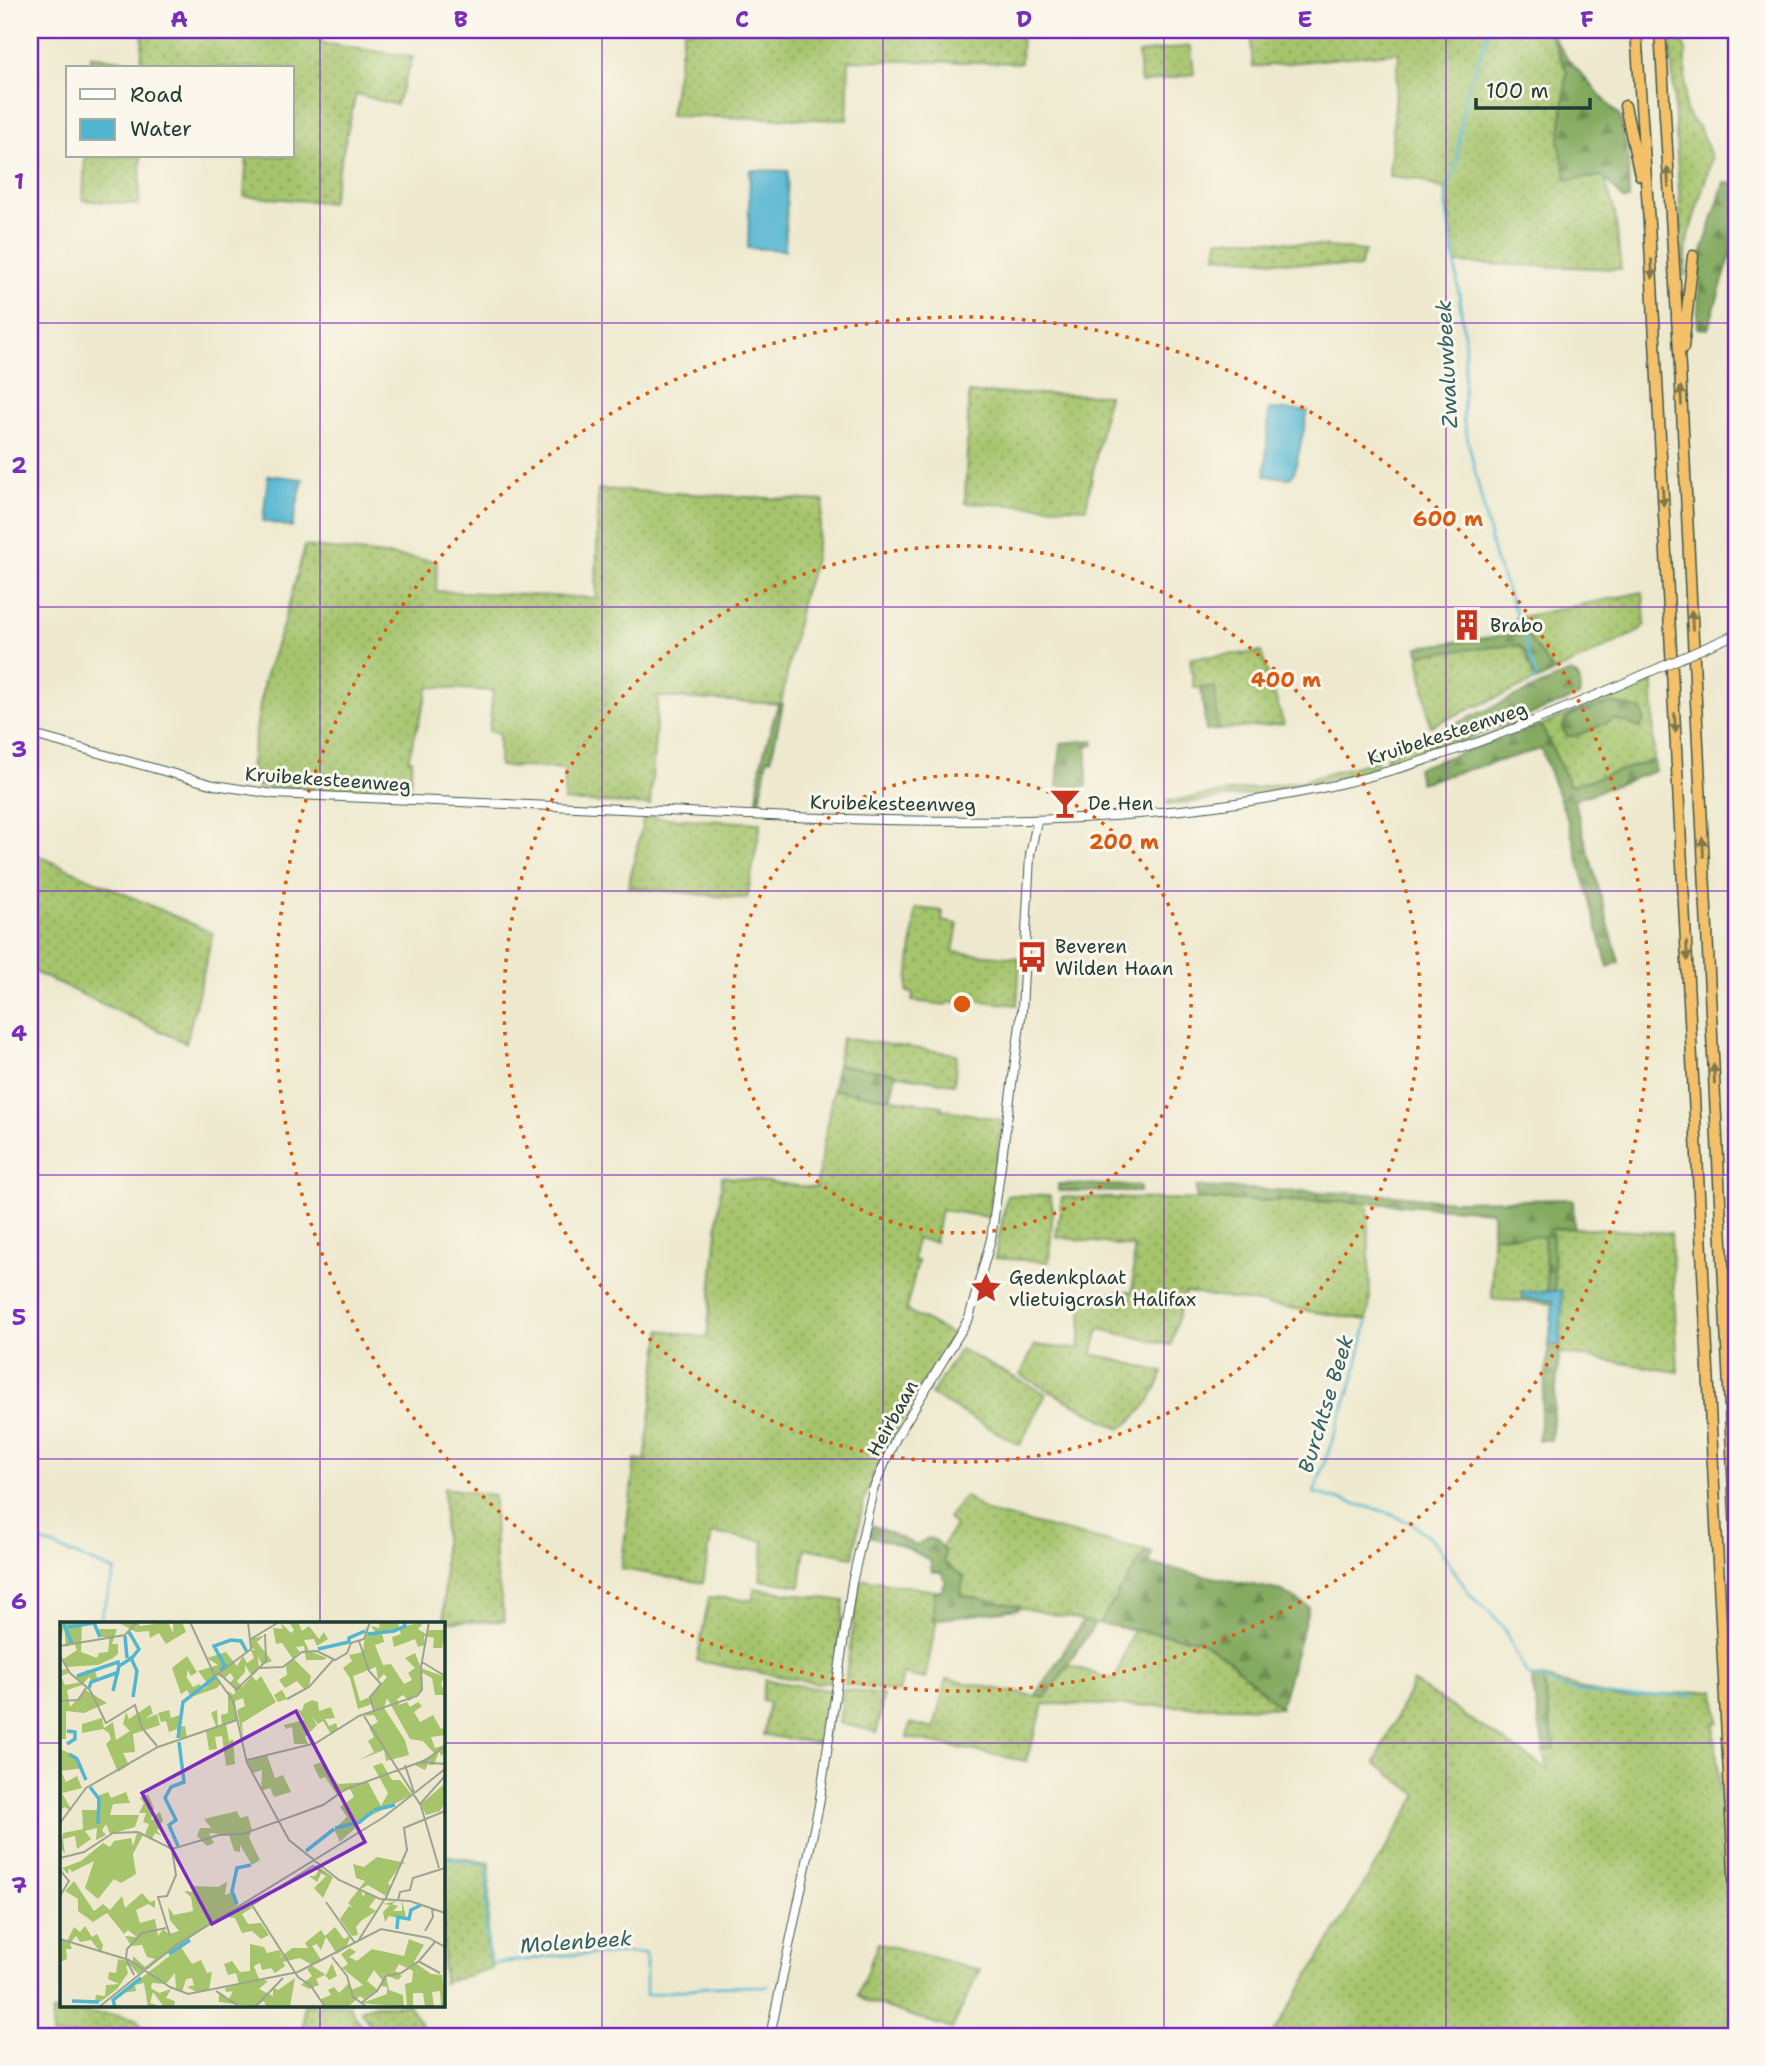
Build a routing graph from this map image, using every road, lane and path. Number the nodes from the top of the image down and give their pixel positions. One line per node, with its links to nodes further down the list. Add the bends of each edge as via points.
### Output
1 (1636, 30): 4 (highway)
2 (1660, 30): 6 (highway, one-way to 2)
3 (1625, 106): 4 (highway)
4 (1649, 224): 11 (highway, one-way to 11)
5 (1693, 256): 6 (highway)
6 (1680, 368): 10 (highway, one-way to 6)
7 (1735, 635): 9 (street, Kruibekesteenweg, bridge, via 1517,729 1318,789 1252,801)
8 (30, 734): 9 (street, Kruibekesteenweg, via 214,785 274,794 776,817)
9 (1037, 821): 12 (street, Heirbaan, via 1030,855 1022,1010 991,1239 969,1318 896,1438 869,1503 852,1583 819,1805)
10 (1736, 1534)
11 (1736, 1912)
12 (770, 2036)

